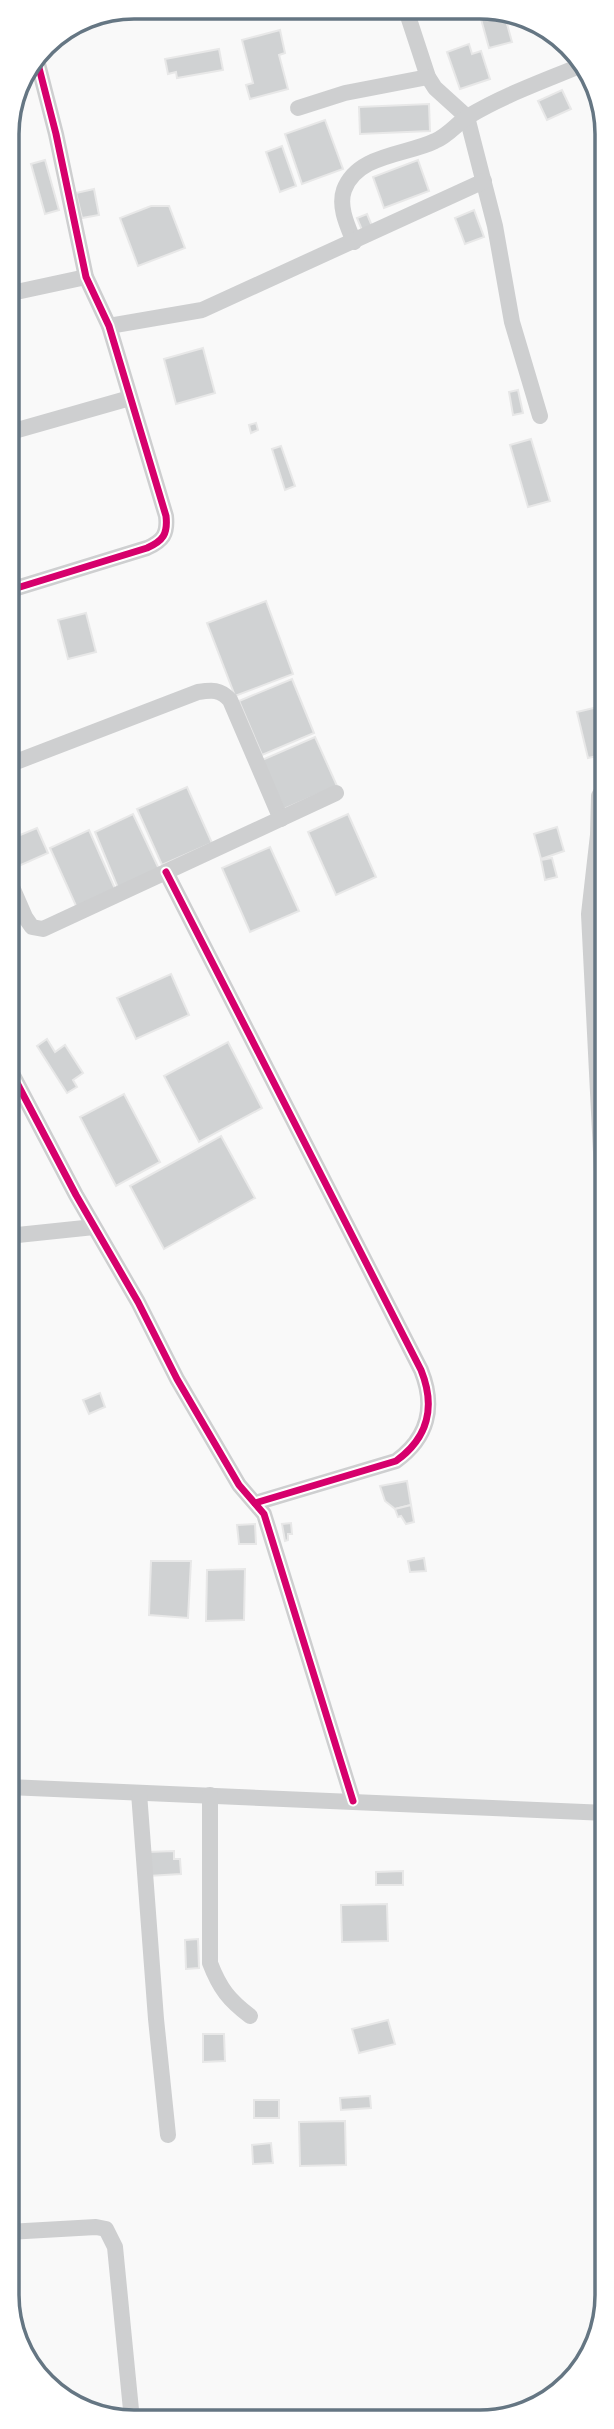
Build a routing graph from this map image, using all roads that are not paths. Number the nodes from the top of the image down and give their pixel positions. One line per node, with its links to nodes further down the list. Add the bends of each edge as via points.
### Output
1 (410, 19): 4 (street)
2 (574, 68): 6 (street)
3 (39, 70): 9 (street)
4 (428, 77): 5 (street, via 345,93); 6 (street)
5 (298, 108)
6 (467, 117): 7 (street); 8 (street, via 434,142 375,161 356,173 344,191 343,212)
7 (484, 181): 8 (street); 13 (street, via 512,322)
8 (354, 242): 11 (street, via 202,310)
9 (86, 277): 10 (street); 11 (street)
10 (19, 291)
11 (108, 326): 12 (street)
12 (130, 398): 14 (street); 15 (street, via 166,516 164,537 147,548)
13 (540, 416)
14 (19, 430)
15 (19, 588)
16 (19, 761): 18 (street, via 198,692 223,692)
17 (336, 793): 18 (street)
18 (281, 819): 20 (street)
19 (595, 861): 22 (street, via 589,914)
20 (166, 872): 21 (street, via 43,929 32,927); 26 (street, via 429,1390 421,1436 412,1450 396,1461)
21 (19, 903)
22 (595, 1033)
23 (19, 1087): 24 (street)
24 (94, 1227): 25 (street); 26 (street, via 184,1391 239,1485)
25 (19, 1235)
26 (255, 1503): 30 (street, via 272,1536)
27 (19, 1788): 28 (street)
28 (139, 1793): 29 (street); 33 (street)
29 (210, 1796): 30 (street); 32 (street, via 210,1964 218,1986)
30 (353, 1801): 31 (street)
31 (595, 1812)
32 (250, 2016)
33 (168, 2135)
34 (19, 2231): 35 (street, via 96,2227 111,2236)
35 (131, 2410)

